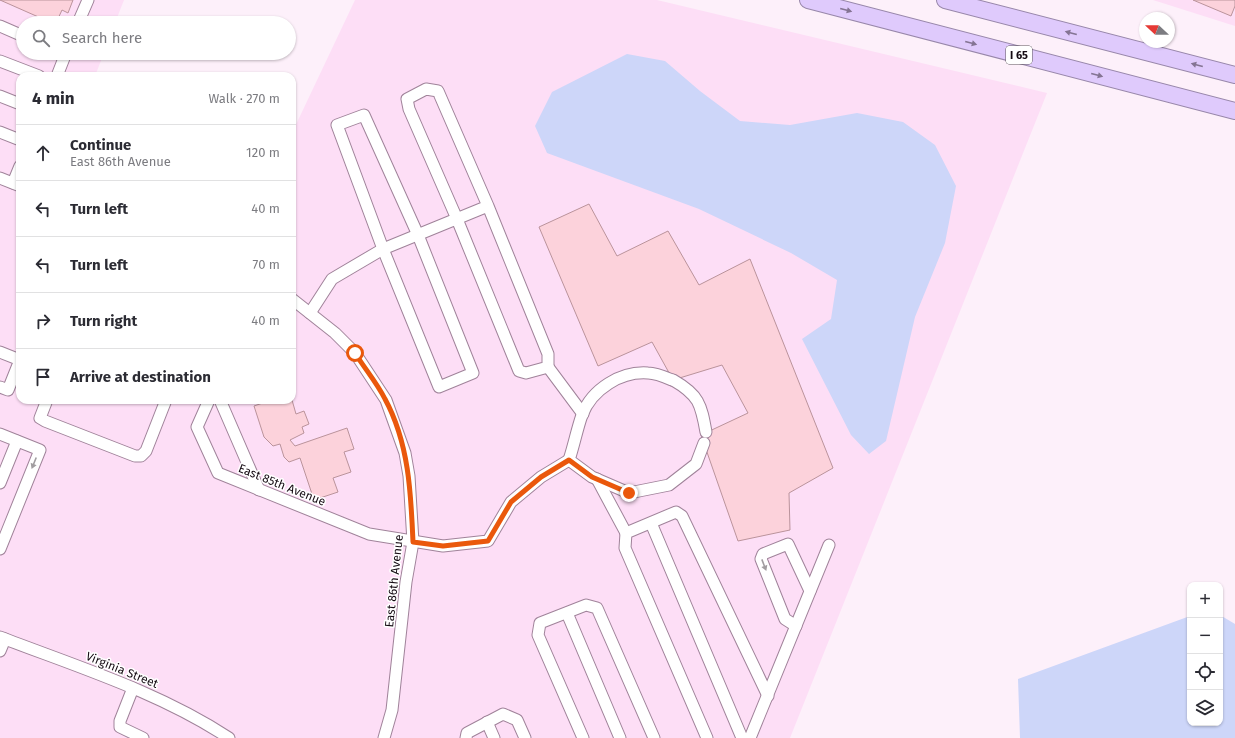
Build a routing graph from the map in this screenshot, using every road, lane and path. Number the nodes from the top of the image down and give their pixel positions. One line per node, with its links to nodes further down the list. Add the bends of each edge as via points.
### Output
1 (88, 0): 4 (street)
2 (808, 0): 14 (highway, I 65, one-way to 14)
3 (945, 0): 11 (highway, one-way to 3)
4 (81, 16)
5 (0, 26): 6 (street)
6 (16, 33)
7 (63, 60): 10 (street)
8 (0, 61): 9 (street)
9 (29, 72)
10 (58, 72)
11 (1235, 75)
12 (0, 96): 13 (street)
13 (16, 102)
14 (1235, 111)
15 (0, 132): 16 (street)
16 (16, 138)
17 (0, 178): 18 (street)
18 (16, 184)
19 (488, 206): 20 (street); 20 (street, via 438,91 426,89 407,99 409,109); 27 (street, via 548,354)
20 (457, 219): 21 (street); 27 (street, via 519,371 526,373)
21 (418, 235): 22 (street); 22 (street, via 364,115 337,125); 22 (street, via 473,373 439,387)
22 (383, 249): 24 (street, via 332,279)
23 (296, 302): 24 (street, East 86th Avenue)
24 (310, 313): 45 (street, East 86th Avenue, via 355,353 386,400 405,453)
25 (0, 352): 26 (street)
26 (16, 358)
27 (548, 367): 34 (street)
28 (16, 370): 29 (street, via 8,390)
29 (0, 387)
30 (45, 404): 31 (street, via 40,418 135,456 141,456 146,451)
31 (164, 404)
32 (207, 404): 42 (street, East 85th Avenue, via 198,427 218,474)
33 (222, 404): 42 (street)
34 (583, 414): 35 (street, via 594,397 610,383 629,374 650,373 673,380 689,390 702,407); 39 (street)
35 (706, 432)
36 (0, 434): 37 (street)
37 (17, 441): 41 (street); 47 (street, one-way to 47, via 40,450)
38 (704, 443): 40 (street, via 696,464 669,485 629,493)
39 (569, 460): 40 (street); 45 (street, East 85th Avenue, via 541,477 511,502 488,541 443,546)
40 (597, 479): 44 (street)
41 (0, 483)
42 (259, 490): 45 (street, East 85th Avenue, via 369,534)
43 (651, 523): 44 (street); 54 (street, via 676,512 682,516); 67 (street)
44 (626, 533): 66 (street, via 624,548)
45 (413, 542): 59 (street, East 86th Avenue, via 406,582 393,704)
46 (828, 545): 48 (street)
47 (0, 549)
48 (810, 591): 50 (street); 50 (street, one-way to 50, via 788,544 763,554 761,559 785,619)
49 (567, 612): 63 (street, via 540,623 538,635); 64 (street); 65 (street, via 586,605 597,608)
50 (796, 626): 54 (street)
51 (2, 638): 52 (street); 53 (street, Virginia Street)
52 (0, 651)
53 (133, 688): 56 (street, Virginia Street, via 201,720); 57 (street, via 120,727)
54 (768, 696): 68 (street)
55 (487, 722): 60 (street, via 467,733); 61 (street); 62 (street, via 503,714 517,720)
56 (214, 734): 58 (street, Virginia Street)
57 (143, 738)
58 (230, 738)
59 (384, 738)
60 (466, 738)
61 (494, 738)
62 (525, 738)
63 (583, 738)
64 (620, 738)
65 (654, 738)
66 (707, 738)
67 (742, 738)
68 (750, 738)

